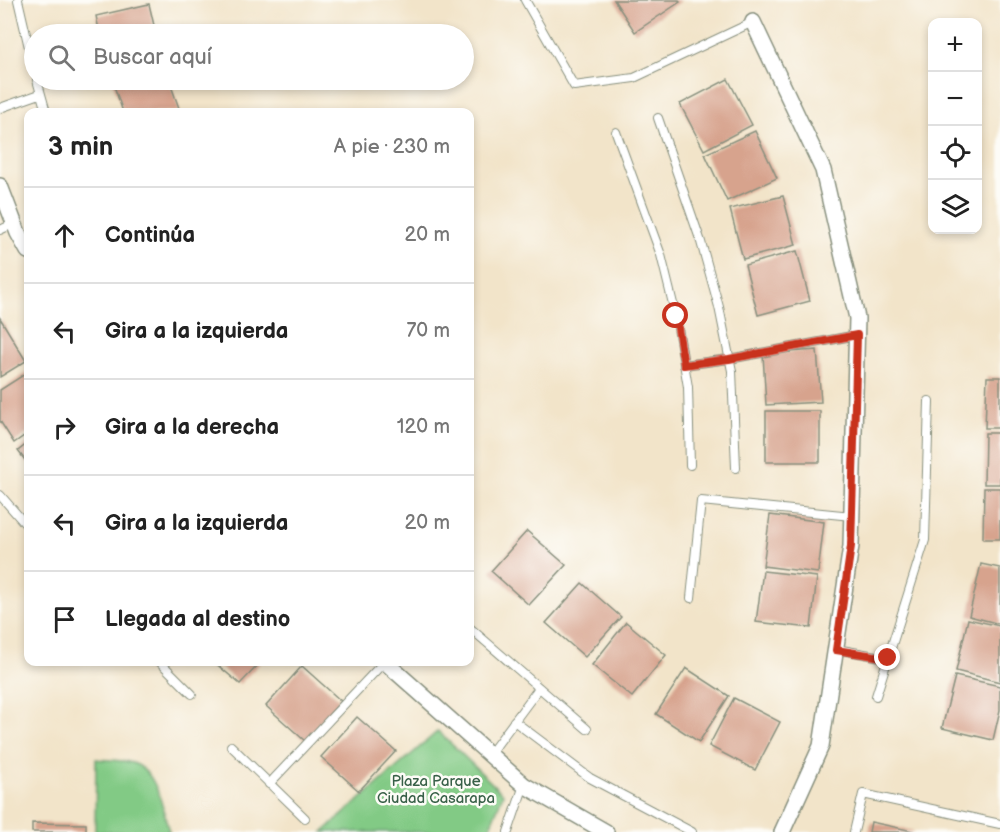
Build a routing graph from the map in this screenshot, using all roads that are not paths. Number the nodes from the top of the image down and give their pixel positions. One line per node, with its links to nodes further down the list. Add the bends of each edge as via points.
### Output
1 (18, 0): 4 (lane)
2 (525, 0): 3 (lane, via 574,86 634,78)
3 (753, 22): 15 (street, via 823,170 857,318)
4 (24, 26)
5 (39, 90): 6 (lane)
6 (40, 94): 7 (lane); 8 (lane)
7 (0, 108)
8 (45, 108)
9 (658, 118): 16 (lane, via 701,242)
10 (616, 132): 17 (lane, via 661,255)
11 (0, 186): 12 (street)
12 (15, 224): 13 (lane); 14 (street)
13 (0, 230)
14 (24, 243)
15 (857, 335): 16 (lane); 22 (street)
16 (729, 359): 17 (lane); 20 (lane)
17 (684, 365): 19 (lane)
18 (929, 401): 27 (lane, via 925,540)
19 (690, 465)
20 (736, 468)
21 (0, 495): 23 (lane)
22 (852, 516): 24 (lane, via 701,501); 26 (street)
23 (24, 522)
24 (691, 598)
25 (474, 631): 31 (lane)
26 (836, 650): 27 (lane); 45 (street, via 821,746)
27 (888, 658): 33 (lane)
28 (164, 666): 32 (lane)
29 (381, 666): 38 (lane)
30 (390, 666): 37 (street)
31 (539, 688): 34 (lane); 35 (lane)
32 (192, 694)
33 (876, 696)
34 (514, 721): 37 (lane); 44 (lane, via 590,778)
35 (587, 729)
36 (231, 746): 38 (lane)
37 (490, 754): 39 (street)
38 (269, 784): 40 (lane)
39 (524, 785): 42 (lane); 43 (street)
40 (305, 818)
41 (1000, 824): 46 (lane, via 863,794)
42 (508, 832)
43 (606, 832)
44 (692, 832)
45 (782, 832)
46 (854, 832)

